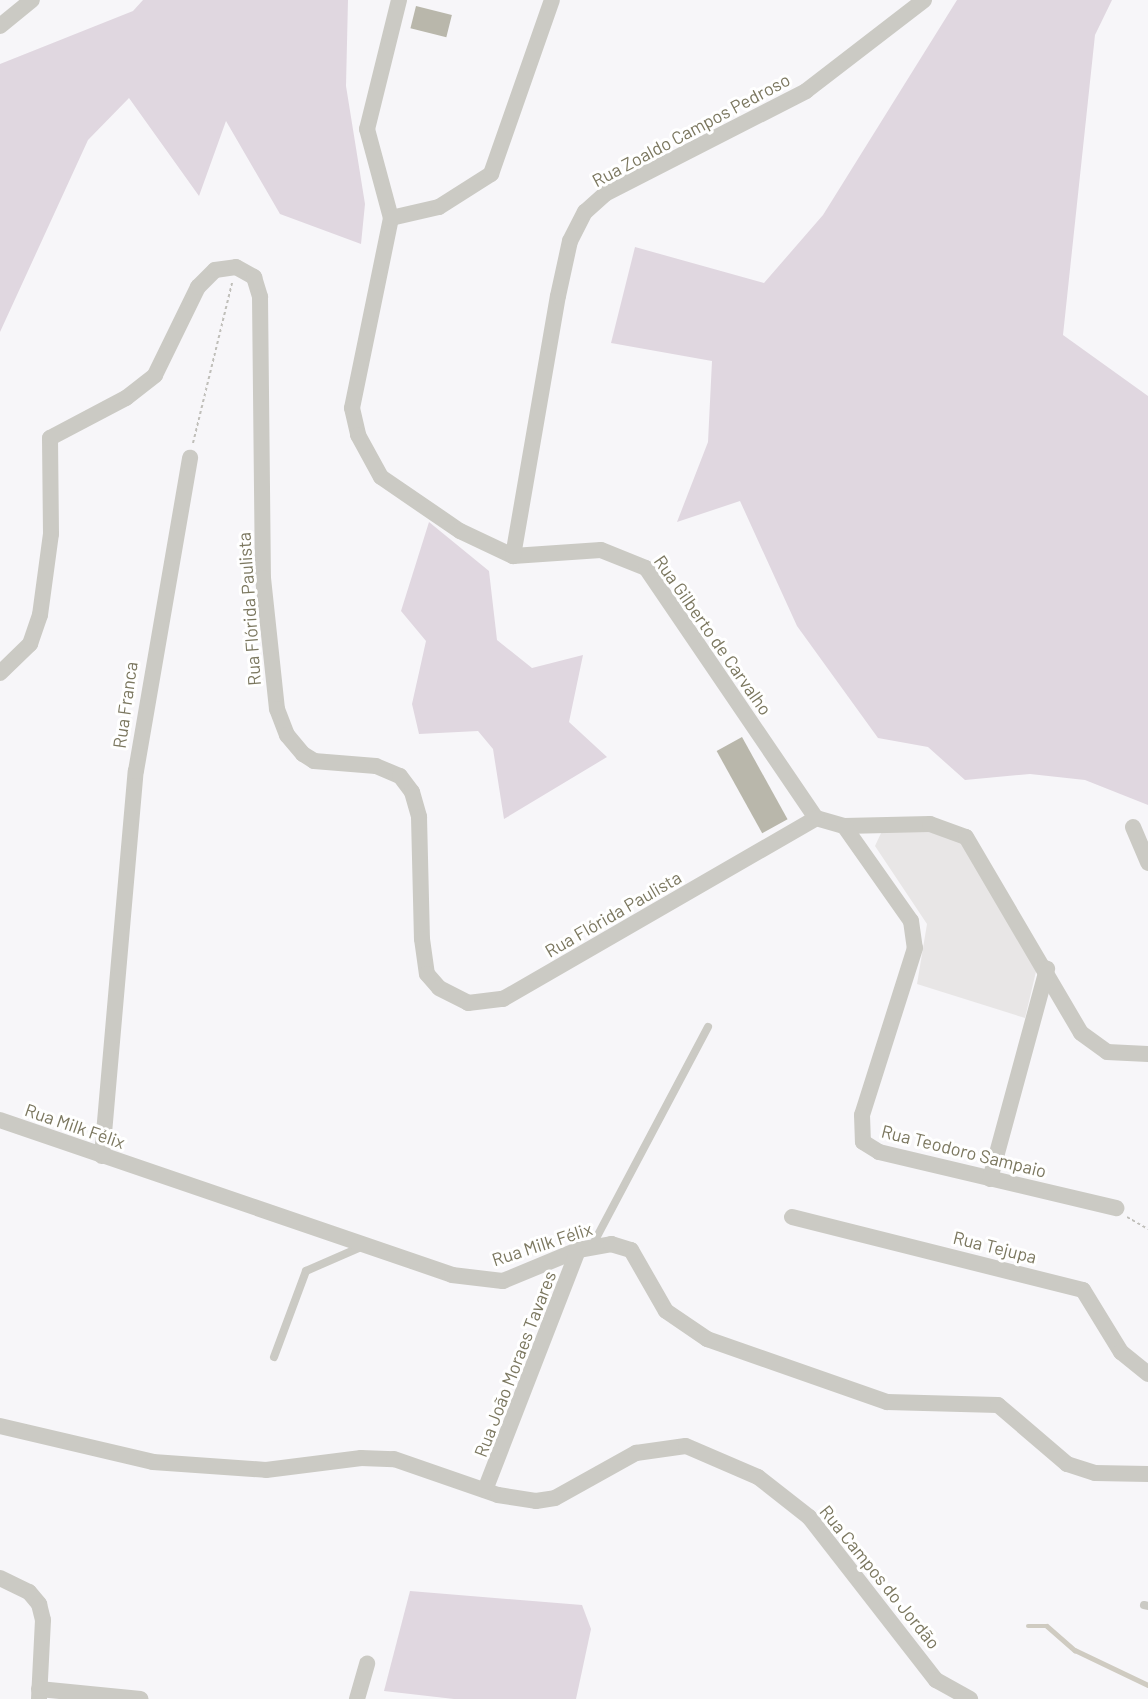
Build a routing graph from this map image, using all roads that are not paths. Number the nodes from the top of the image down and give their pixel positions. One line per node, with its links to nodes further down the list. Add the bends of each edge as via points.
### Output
1 (32, 0): 5 (street)
2 (399, 0): 6 (street, Rua Gilberto de Carvalho, via 367,129)
3 (552, 0): 6 (street, via 491,174 439,207)
4 (924, 0): 8 (street, Rua Zoaldo Campos Pedroso, via 806,91 605,194 585,212 570,241 558,296)
5 (0, 26)
6 (390, 218): 8 (street, Rua Gilberto de Carvalho, via 354,386 358,435 381,477 460,531)
7 (189, 458): 18 (street, Rua Franca, via 136,771)
8 (513, 556): 10 (street, Rua Gilberto de Carvalho, via 601,550 646,568)
9 (0, 673): 10 (street, Rua Flórida Paulista, via 30,644 40,615 51,534 50,438 120,401 155,375 198,287 215,270 237,267 254,278 260,297 263,578 277,709 286,735 314,761 376,766 400,776 412,792 419,818 422,939 428,974 439,988 468,1003 503,999)
10 (816, 818): 11 (street)
11 (843, 826): 14 (street, via 930,824 966,837); 19 (street, Rua Teodoro Sampaio, via 911,921 915,948 862,1116 863,1142 879,1152)
12 (1133, 826): 13 (street)
13 (1148, 863)
14 (1047, 969): 16 (street, via 1093,1045 1107,1052); 19 (street)
15 (708, 1028): 23 (lane)
16 (1148, 1054)
17 (0, 1120): 18 (street, Rua Milk Félix)
18 (102, 1156): 22 (street, Rua Milk Félix)
19 (990, 1179): 20 (street, Rua Teodoro Sampaio)
20 (1116, 1208)
21 (792, 1217): 25 (street, Rua Tejupa, via 1083,1290 1121,1352)
22 (361, 1246): 23 (street, Rua Milk Félix, via 490,1282); 24 (lane, via 306,1271)
23 (585, 1248): 27 (street, Rua Milk Félix, via 632,1250 666,1311 707,1339 887,1402 998,1405 1067,1464 1095,1473); 28 (street, Rua João Moraes Tavares)
24 (274, 1358)
25 (1148, 1374)
26 (0, 1426): 28 (street, Rua Campos do Jordão, via 153,1462 266,1470 361,1458 394,1460)
27 (1148, 1474)
28 (485, 1490): 34 (street, Rua Campos do Jordão, via 536,1501 555,1498 636,1454 670,1445 725,1460 809,1516 936,1680)
29 (0, 1578): 31 (street, via 29,1592 39,1604 43,1620)
30 (367, 1663): 33 (street)
31 (39, 1694): 32 (street)
32 (141, 1699)
33 (357, 1699)
34 (970, 1699)

